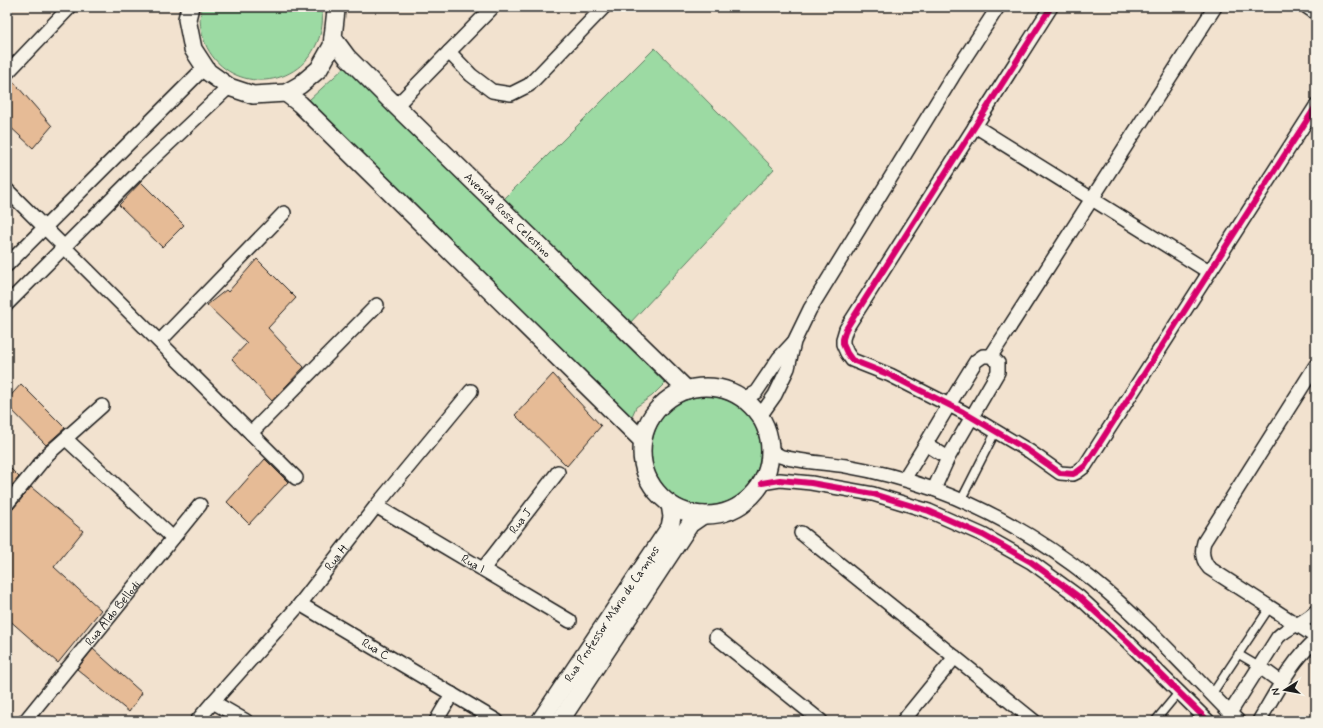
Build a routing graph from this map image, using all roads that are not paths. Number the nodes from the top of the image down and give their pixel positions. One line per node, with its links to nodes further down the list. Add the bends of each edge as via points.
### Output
1 (70, 7): 14 (street)
2 (190, 7): 13 (street, via 187,19 193,49)
3 (334, 7): 11 (street, via 336,10)
4 (493, 7): 12 (street)
5 (604, 7): 12 (street, via 529,85 511,94 492,90 471,75)
6 (998, 7): 30 (street, via 814,303)
7 (1051, 7): 19 (street)
8 (1215, 7): 21 (street)
9 (1307, 7): 10 (street)
10 (1316, 13)
11 (333, 38): 16 (street, via 332,46 319,69); 17 (street, Avenida Rosa Celestino, via 347,57)
12 (449, 52): 17 (street)
13 (205, 67): 15 (street); 23 (street)
14 (7, 73)
15 (228, 88): 16 (street, via 254,95); 24 (street)
16 (286, 93): 43 (street)
17 (396, 106): 33 (street, Avenida Rosa Celestino)
18 (1316, 106): 26 (street)
19 (975, 126): 21 (street); 36 (street, via 846,329 843,339 845,349 852,360 890,375)
20 (7, 190): 23 (street)
21 (1092, 199): 26 (street); 31 (street)
22 (284, 214): 29 (street)
23 (45, 228): 24 (street); 25 (street)
24 (64, 246): 27 (street); 29 (street)
25 (7, 265)
26 (1209, 272): 40 (street, via 1081,470 1073,474 1060,473)
27 (7, 304)
28 (377, 305): 41 (street)
29 (160, 341): 41 (street)
30 (794, 342): 35 (street, via 779,358 756,392); 38 (street, via 788,368 775,395)
31 (991, 356): 36 (street, via 983,356 976,360); 39 (street, via 998,363 998,372)
32 (1316, 365): 64 (street, via 1202,546 1204,560 1209,568)
33 (687, 390): 35 (street, via 710,387 733,393); 43 (street, via 676,394 658,409 651,419)
34 (471, 391): 56 (street, Rua H)
35 (743, 399): 38 (street)
36 (948, 404): 39 (street); 44 (street)
37 (102, 406): 42 (street)
38 (760, 416): 45 (street, via 769,437)
39 (972, 417): 40 (street); 46 (street)
40 (996, 431): 52 (lane)
41 (251, 433): 48 (street)
42 (66, 439): 53 (street, via 48,454); 61 (street)
43 (643, 441): 54 (street, via 643,459 648,476 653,487)
44 (926, 444): 46 (street); 49 (street)
45 (770, 449): 49 (street, via 781,457 846,466); 50 (street, via 768,467)
46 (948, 458): 51 (street)
47 (558, 472): 62 (street, Rua J)
48 (296, 478)
49 (904, 479): 51 (street)
50 (762, 483): 57 (street, via 747,501 737,508 714,515); 60 (street, via 780,480 811,483 873,494 930,511)
51 (934, 489): 52 (street)
52 (961, 500): 58 (street)
53 (7, 504)
54 (670, 504): 57 (street); 88 (street, Rua Professor Mário de Campos, via 670,528)
55 (200, 505): 61 (street, Rua Aldo Bellodi)
56 (376, 506): 62 (street, Rua I); 63 (street, Rua H)
57 (703, 515): 89 (street, Rua Professor Mário de Campos, via 690,524)
58 (993, 515): 60 (street); 68 (street, via 1066,560 1108,593)
59 (801, 534): 74 (street)
60 (984, 535): 71 (street, via 1054,578)
61 (173, 538): 83 (street, Rua Aldo Bellodi)
62 (483, 569): 66 (street, Rua I)
63 (300, 604): 78 (street, Rua C); 80 (street, Rua H)
64 (1270, 607): 67 (street); 73 (lane)
65 (1316, 611): 67 (street, via 1309,618)
66 (570, 621)
67 (1296, 624): 70 (street); 75 (street, via 1278,637)
68 (1142, 625): 71 (street); 79 (street)
69 (716, 636): 90 (street)
70 (1316, 636)
71 (1127, 640): 77 (street)
72 (1316, 640): 76 (street, via 1304,651)
73 (1238, 654): 75 (lane); 79 (lane)
74 (954, 657): 91 (street); 92 (street)
75 (1260, 667): 76 (street); 81 (street)
76 (1282, 683): 94 (street)
77 (1179, 692): 82 (street); 93 (lane)
78 (452, 694): 86 (street); 87 (street, Rua C)
79 (1212, 694): 81 (street)
80 (213, 702): 84 (street, Rua H); 85 (street)
81 (1234, 717)
82 (1203, 719)
83 (25, 721)
84 (198, 721)
85 (246, 721)
86 (436, 721)
87 (497, 721)
88 (540, 721)
89 (560, 721)
90 (821, 721)
91 (903, 721)
92 (1034, 721)
93 (1155, 721)
94 (1259, 721)

